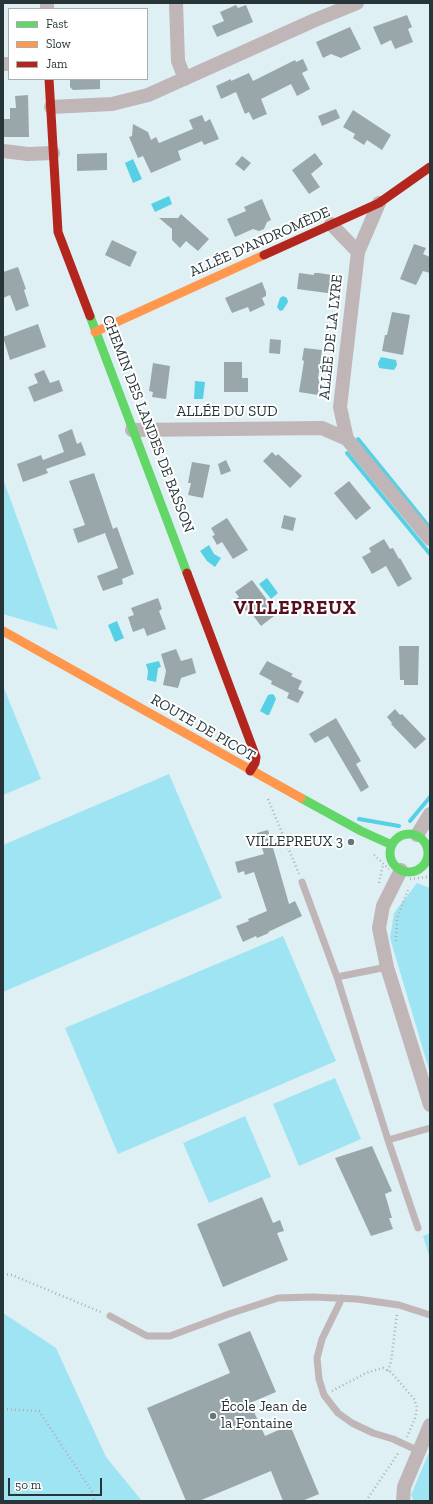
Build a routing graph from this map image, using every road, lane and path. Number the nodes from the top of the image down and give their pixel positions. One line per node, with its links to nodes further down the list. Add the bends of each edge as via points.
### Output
1 (176, 3): 3 (street, via 178,61)
2 (357, 3): 3 (street)
3 (186, 79): 5 (street, via 148,95 112,104)
4 (49, 80): 5 (street, CHEMIN DES LANDES DE BASSON)
5 (50, 106): 7 (street, CHEMIN DES LANDES DE BASSON)
6 (3, 150): 7 (street, via 28,154)
7 (53, 153): 12 (street, CHEMIN DES LANDES DE BASSON, via 58,232)
8 (430, 167): 9 (street, ALLÉE D'ANDROMÈDE)
9 (379, 203): 10 (street, ALLÉE D'ANDROMÈDE); 11 (street, ALLÉE DE LA LYRE)
10 (331, 224): 11 (street); 12 (street, ALLÉE D'ANDROMÈDE)
11 (358, 252): 13 (street, ALLÉE DE LA LYRE)
12 (95, 332): 15 (street, CHEMIN DES LANDES DE BASSON)
13 (340, 407): 14 (street); 16 (street, ALLÉE DE LA LYRE)
14 (322, 428): 15 (street, ALLÉE DU SUD); 16 (street, ALLÉE DU SUD)
15 (132, 430): 19 (street, CHEMIN DES LANDES DE BASSON, via 256,757)
16 (347, 439): 17 (street, ALLÉE DE LA LYRE)
17 (430, 538)
18 (3, 631): 19 (street, ROUTE DE PICOT)
19 (250, 771): 23 (street, ROUTE DE PICOT)
20 (265, 792): 27 (path)
21 (430, 814): 22 (street)
22 (418, 835): 23 (street, via 406,834 395,840); 24 (street, via 426,844)
23 (392, 845): 25 (street, via 392,862)
24 (428, 862): 25 (street, via 413,872)
25 (401, 870): 29 (street, via 383,906 379,928)
26 (430, 878): 28 (path, via 412,879 397,920)
27 (302, 882): 30 (lane)
28 (394, 947)
29 (387, 967): 30 (lane); 31 (street)
30 (337, 977): 33 (lane)
31 (430, 1105)
32 (430, 1128): 33 (lane)
33 (388, 1140): 34 (lane)
34 (418, 1228)
35 (3, 1274): 39 (path, via 12,1275)
36 (342, 1298): 37 (lane); 39 (lane, via 278,1298 170,1336 147,1336); 41 (lane, via 322,1339 317,1358)
37 (399, 1305): 38 (lane); 40 (path)
38 (430, 1315)
39 (110, 1316)
40 (388, 1371): 41 (path, via 383,1368 366,1374); 44 (path, via 408,1391 417,1408)
41 (324, 1395): 44 (lane, via 338,1413 352,1423)
42 (3, 1409): 46 (path, via 39,1411 93,1493)
43 (430, 1425): 45 (street)
44 (404, 1444): 45 (lane); 47 (path)
45 (419, 1451): 48 (street, via 404,1487)
46 (94, 1501)
47 (366, 1501)
48 (403, 1501)

